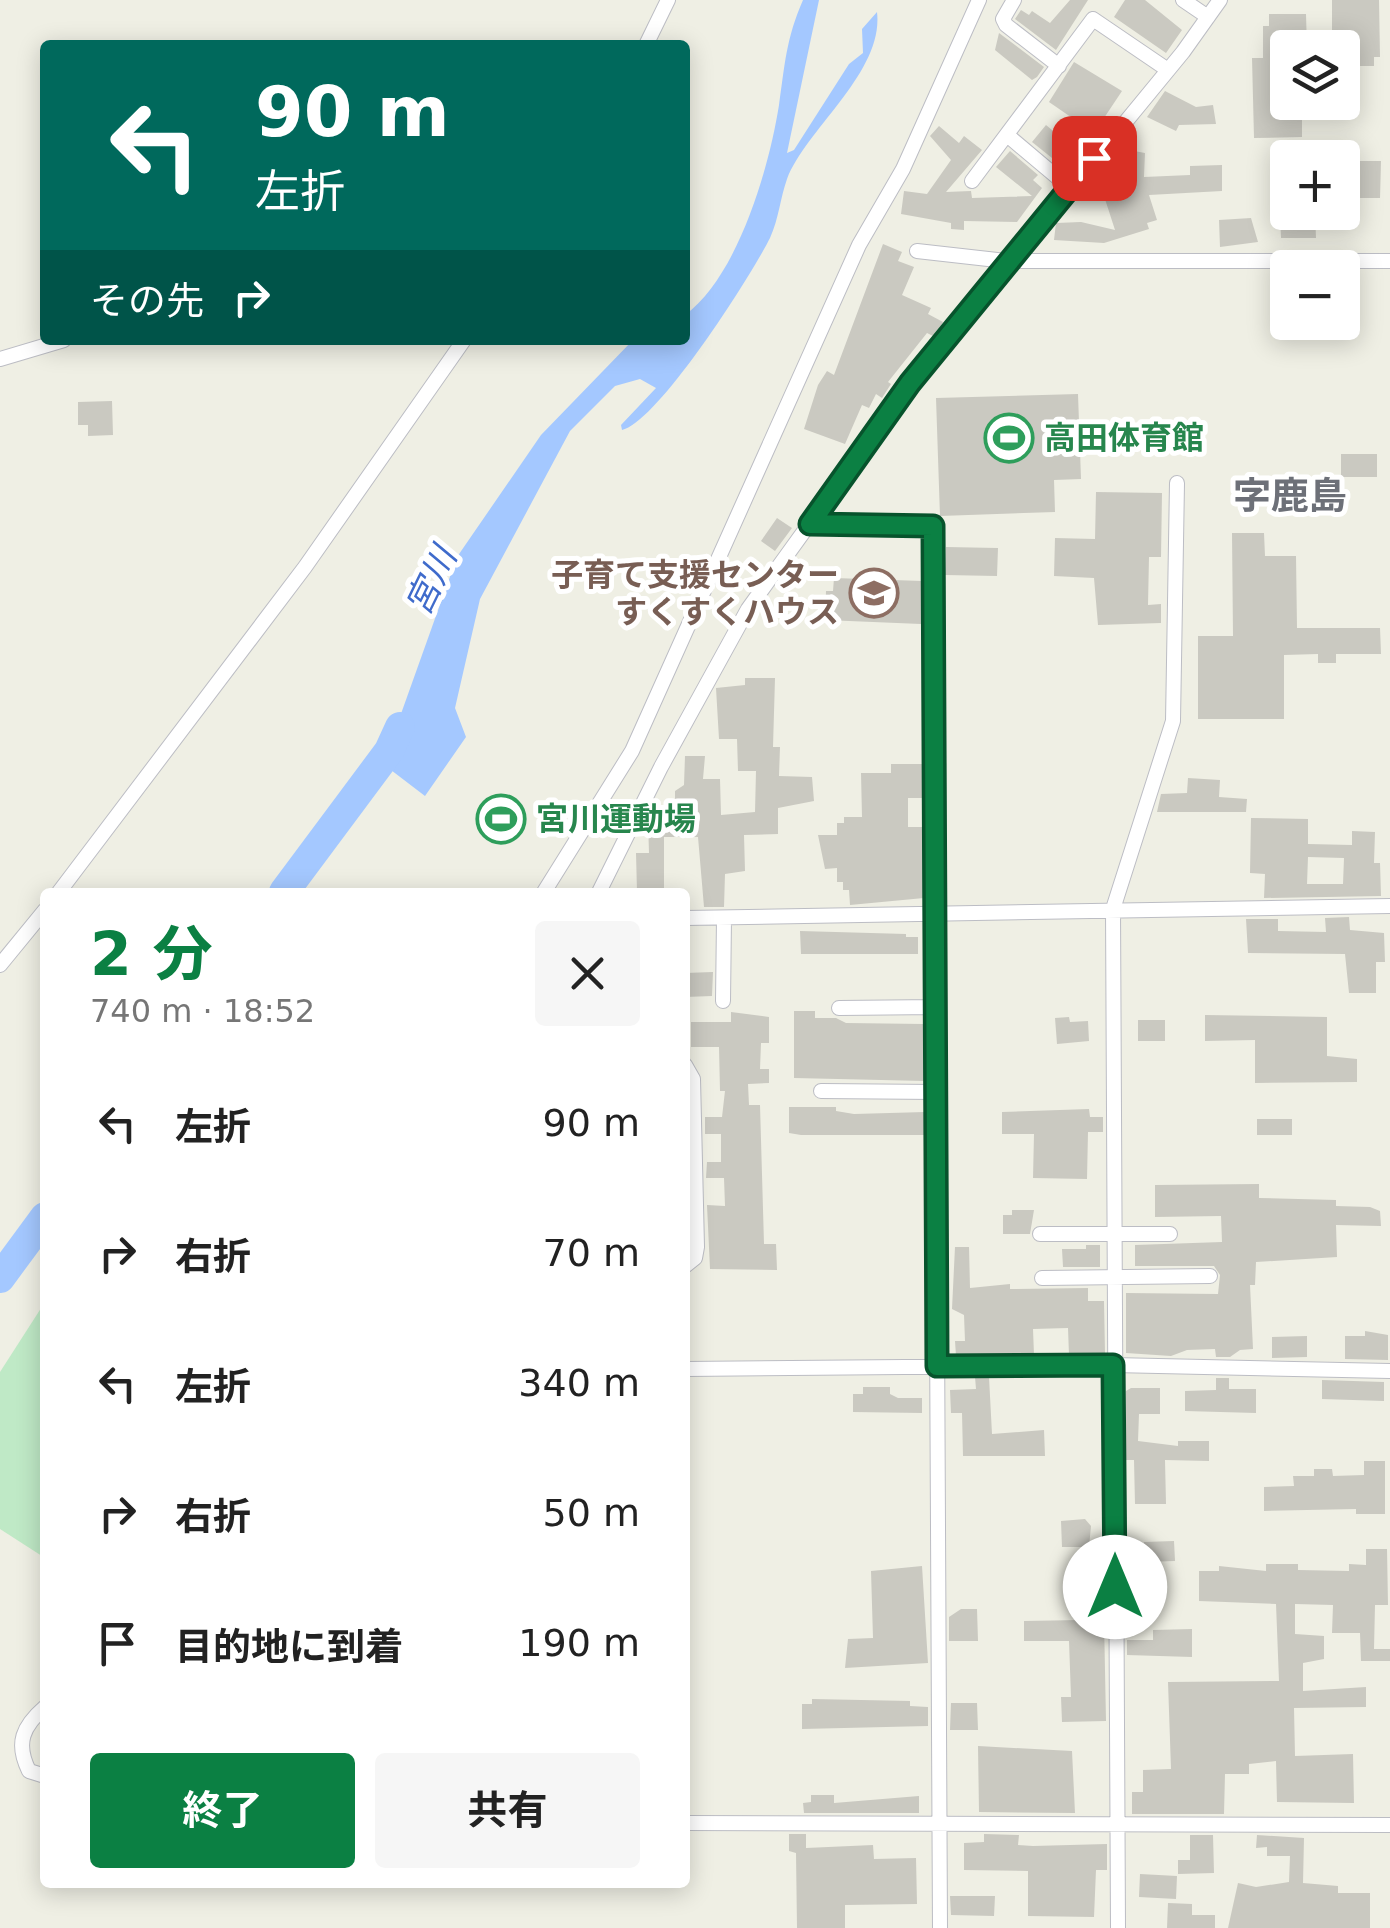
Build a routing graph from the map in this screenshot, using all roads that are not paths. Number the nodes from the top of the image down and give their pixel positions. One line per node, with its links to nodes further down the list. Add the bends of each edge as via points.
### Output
1 (668, 0): 7 (street)
2 (979, 0): 22 (street, via 903,169 859,245 632,751)
3 (1014, 0): 8 (street, via 1006,25)
4 (1183, 0): 6 (street)
5 (1220, 0): 6 (street)
6 (1208, 17): 9 (street)
7 (648, 40)
8 (1059, 66): 9 (street, via 1093,19); 10 (street)
9 (1168, 70): 12 (street)
10 (1007, 134): 11 (street); 12 (street)
11 (972, 181)
12 (1070, 188): 14 (street)
13 (917, 251): 14 (street)
14 (1006, 261): 15 (street); 20 (street)
15 (1390, 261)
16 (47, 345): 18 (street)
17 (460, 345): 21 (street, via 305,567)
18 (0, 359)
19 (1177, 483): 25 (street, via 1173,721)
20 (810, 524): 23 (street, via 726,648); 26 (street, via 933,526)
21 (62, 888)
22 (546, 888)
23 (601, 888)
24 (1390, 906): 25 (street)
25 (1113, 909): 26 (street); 38 (street)
26 (935, 912): 29 (street); 32 (street)
27 (40, 916): 30 (street)
28 (690, 918): 29 (street)
29 (724, 918): 31 (street)
30 (0, 965)
31 (723, 1001)
32 (936, 1007): 33 (street); 36 (street)
33 (839, 1008)
34 (690, 1074): 40 (street, via 697,1248)
35 (821, 1091): 36 (street)
36 (936, 1092): 45 (street)
37 (1040, 1234): 38 (street)
38 (1113, 1234): 39 (street); 43 (street)
39 (1170, 1234)
40 (690, 1262)
41 (1210, 1276): 43 (street)
42 (1042, 1278): 43 (street)
43 (1113, 1278): 44 (street)
44 (1113, 1365): 45 (street); 47 (street); 53 (street)
45 (937, 1366): 46 (street); 52 (street)
46 (690, 1369)
47 (1390, 1371)
48 (40, 1711): 49 (street, via 26,1723 22,1751 29,1771)
49 (40, 1774)
50 (690, 1823): 52 (street)
51 (1390, 1825): 53 (street)
52 (939, 1827): 53 (street); 54 (street)
53 (1115, 1827): 55 (street)
54 (940, 1928)
55 (1118, 1928)

